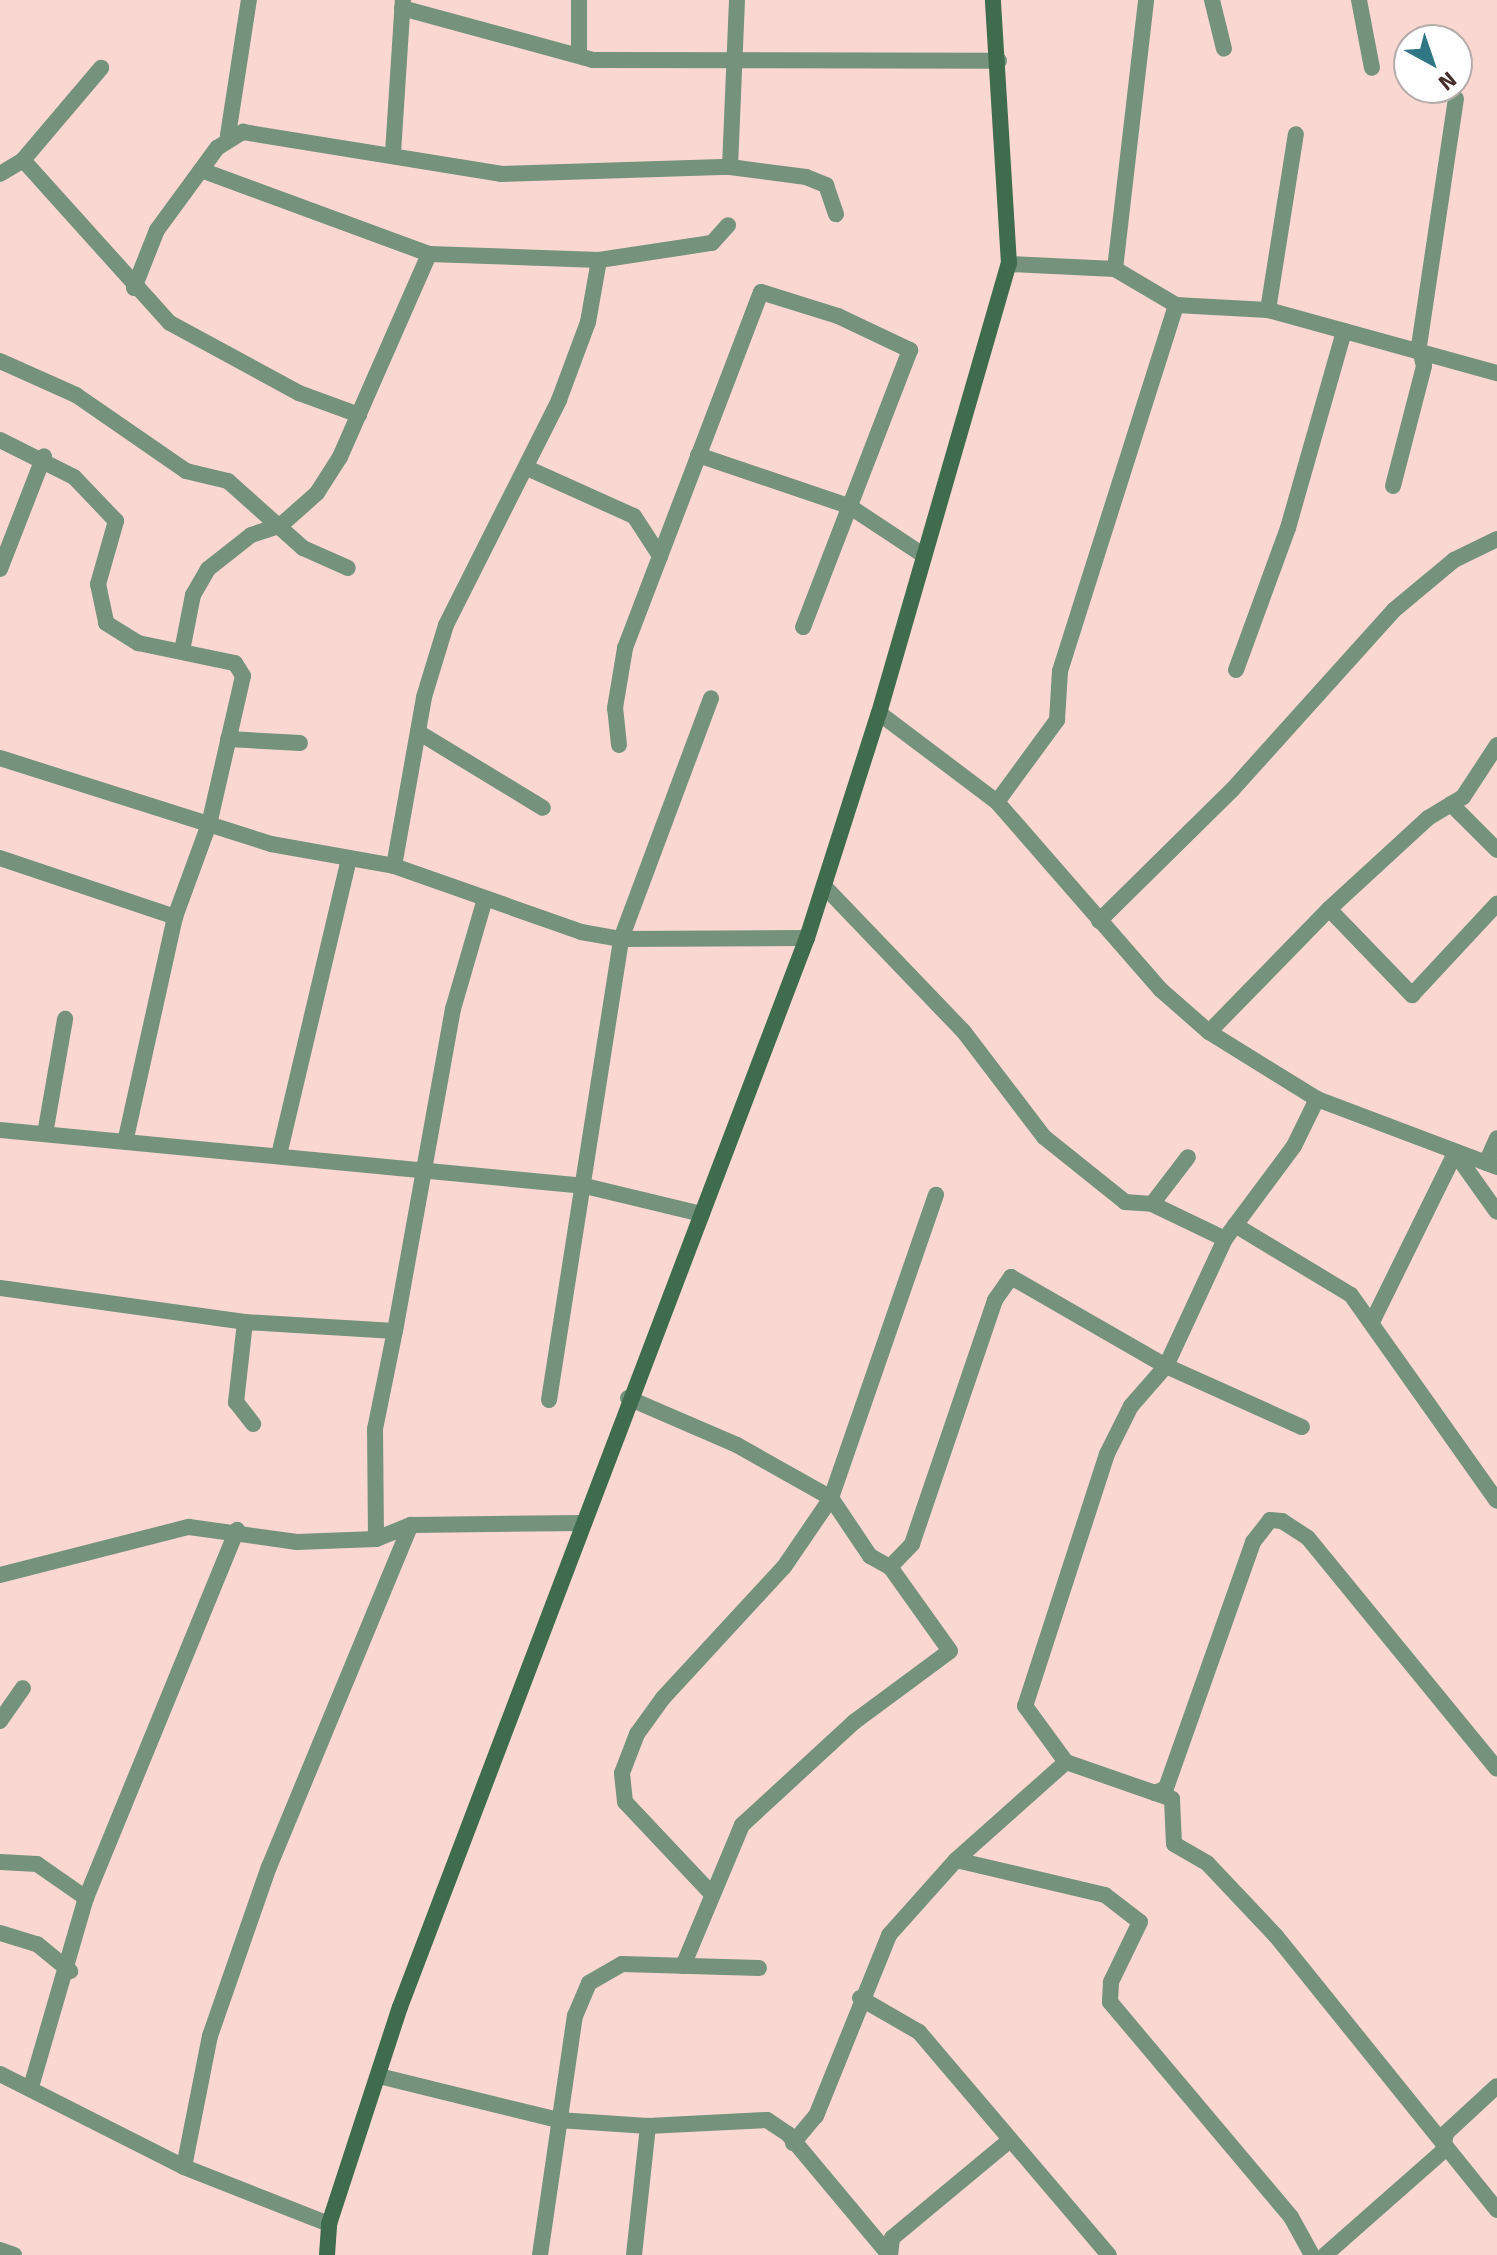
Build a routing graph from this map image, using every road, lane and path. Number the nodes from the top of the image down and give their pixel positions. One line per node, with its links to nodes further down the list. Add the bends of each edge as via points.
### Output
1 (249, 0): 17 (street)
2 (579, 0): 10 (street)
3 (737, 0): 11 (street)
4 (993, 0): 12 (street)
5 (1146, 0): 28 (street)
6 (1212, 0): 9 (street)
7 (1359, 0): 14 (street)
8 (402, 4): 10 (street); 18 (street)
9 (1224, 49)
10 (579, 53): 11 (street, via 593,60)
11 (736, 58): 12 (street, via 810,65); 20 (street)
12 (999, 61): 27 (street)
13 (101, 68): 19 (street)
14 (1372, 68)
15 (1455, 104): 33 (street)
16 (1296, 134): 31 (street)
17 (228, 135): 18 (street); 21 (street)
18 (393, 153): 20 (street, via 501,174)
19 (23, 160): 22 (street); 29 (street)
20 (730, 167): 23 (street, via 819,180)
21 (201, 170): 25 (street); 29 (street, via 157,230)
22 (0, 174)
23 (836, 214)
24 (728, 225): 26 (street, via 712,243)
25 (429, 254): 26 (street); 36 (street)
26 (599, 260): 40 (street, via 588,322)
27 (1009, 264): 28 (street); 45 (street)
28 (1115, 269): 30 (street)
29 (134, 288): 36 (street, via 207,348)
30 (1176, 305): 31 (street); 60 (street, via 1060,671 1057,720)
31 (1268, 310): 32 (street)
32 (1344, 331): 33 (street); 51 (street, via 1288,528)
33 (1419, 346): 35 (street); 41 (street, via 1424,366)
34 (0, 361): 43 (street, via 76,395 186,471 228,481)
35 (1497, 373)
36 (359, 415): 43 (street, via 317,493)
37 (0, 440): 39 (street)
38 (698, 455): 42 (street); 42 (street, via 761,292 838,316 910,350); 46 (street)
39 (44, 456): 48 (street); 50 (street, via 116,521 98,584 106,623 138,643)
40 (527, 468): 46 (street, via 634,516); 54 (street, via 446,625)
41 (1393, 486)
42 (849, 506): 45 (street); 49 (street)
43 (281, 525): 47 (street, via 303,548); 50 (street, via 251,535 208,569 193,595)
44 (1497, 539): 73 (street, via 1454,560 1394,610 1232,790)
45 (920, 553): 53 (street)
46 (660, 556): 57 (street, via 625,648 615,708)
47 (348, 568)
48 (0, 569)
49 (803, 627)
50 (182, 651): 55 (street, via 241,667)
51 (1236, 670)
52 (711, 698): 75 (street)
53 (879, 713): 60 (street); 68 (street)
54 (418, 732): 62 (street); 67 (street)
55 (228, 739): 56 (street); 63 (street)
56 (300, 743)
57 (619, 745)
58 (1497, 745): 61 (street, via 1476,783)
59 (0, 758): 63 (street)
60 (997, 802): 73 (street)
61 (1451, 804): 64 (street); 71 (street)
62 (543, 808)
63 (209, 824): 66 (street); 72 (street)
64 (1497, 850)
65 (0, 858): 72 (street)
66 (349, 858): 67 (street); 84 (street)
67 (394, 866): 69 (street)
68 (824, 886): 74 (street); 90 (street, via 964,1032 1044,1137 1125,1202)
69 (485, 899): 75 (street, via 537,921); 87 (street, via 456,995)
70 (1497, 904): 71 (street, via 1412,995)
71 (1329, 909): 77 (street)
72 (175, 917): 82 (street)
73 (1099, 921): 77 (street)
74 (807, 938): 75 (street); 92 (street)
75 (621, 939): 88 (street)
76 (65, 1019): 80 (street)
77 (1209, 1032): 78 (street)
78 (1317, 1099): 83 (street); 93 (street, via 1294,1146)
79 (0, 1130): 80 (street)
80 (45, 1134): 82 (street)
81 (1497, 1138): 86 (street)
82 (125, 1142): 84 (street)
83 (1455, 1153): 86 (street); 91 (street); 95 (street)
84 (279, 1155): 87 (street)
85 (1188, 1157): 90 (street)
86 (1491, 1165)
87 (422, 1173): 88 (street); 97 (street)
88 (585, 1186): 92 (street); 100 (street)
89 (936, 1195): 103 (street)
90 (1152, 1204): 93 (street)
91 (1497, 1212)
92 (702, 1214): 99 (street)
93 (1230, 1232): 95 (street, via 1338,1283); 98 (street)
94 (0, 1288): 96 (street)
95 (1373, 1320): 104 (street)
96 (245, 1322): 97 (street); 101 (street, via 235,1392)
97 (395, 1331): 108 (street, via 375,1429)
98 (1166, 1366): 102 (street); 109 (street, via 1011,1277 995,1300 912,1544); 113 (street, via 1131,1406 1107,1454 1027,1693 1030,1720)
99 (628, 1398): 103 (street, via 737,1445); 105 (street)
100 (549, 1400)
101 (253, 1424)
102 (1302, 1427)
103 (831, 1498): 109 (street, via 870,1556); 118 (street, via 784,1567 663,1698 637,1734 622,1773 625,1802)
104 (1497, 1501)
105 (583, 1523): 106 (street); 126 (street)
106 (411, 1525): 108 (street); 134 (street, via 269,1867 210,2036)
107 (237, 1530): 108 (street, via 297,1542); 110 (street, via 189,1527); 119 (street)
108 (376, 1539)
109 (890, 1567): 118 (street, via 950,1651 854,1722 757,1809 730,1841)
110 (0, 1575)
111 (23, 1688): 112 (street)
112 (0, 1721)
113 (1066, 1762): 115 (street); 116 (street)
114 (1497, 1769): 115 (street, via 1308,1538 1270,1520 1253,1542 1170,1779)
115 (1155, 1793): 133 (street, via 1172,1799 1174,1844 1207,1863 1276,1936)
116 (956, 1860): 124 (street, via 889,1935); 144 (street, via 1105,1895 1140,1922 1111,1982 1110,2002 1291,2217)
117 (0, 1862): 119 (street, via 37,1864)
118 (709, 1891): 121 (street)
119 (86, 1898): 123 (street)
120 (0, 1933): 123 (street, via 37,1944)
121 (683, 1966): 122 (street); 129 (street, via 622,1964 589,1983 575,2016)
122 (759, 1968)
123 (70, 1971): 128 (street)
124 (860, 1998): 131 (street, via 919,2032); 132 (street, via 816,2116)
125 (0, 2074): 128 (street)
126 (379, 2076): 129 (street); 136 (street)
127 (1497, 2086): 133 (street, via 1446,2133)
128 (31, 2087): 134 (street)
129 (558, 2120): 130 (street); 140 (street)
130 (648, 2126): 132 (street, via 761,2118); 141 (street)
131 (1010, 2140): 142 (street, via 892,2238); 143 (street)
132 (793, 2143): 142 (street)
133 (1443, 2151): 135 (street); 145 (street)
134 (184, 2167): 136 (street)
135 (1497, 2210)
136 (329, 2224): 139 (street)
137 (0, 2250): 138 (street)
138 (14, 2255)
139 (327, 2255)
140 (540, 2255)
141 (634, 2255)
142 (889, 2255)
143 (1109, 2255)
144 (1312, 2255)
145 (1325, 2255)

